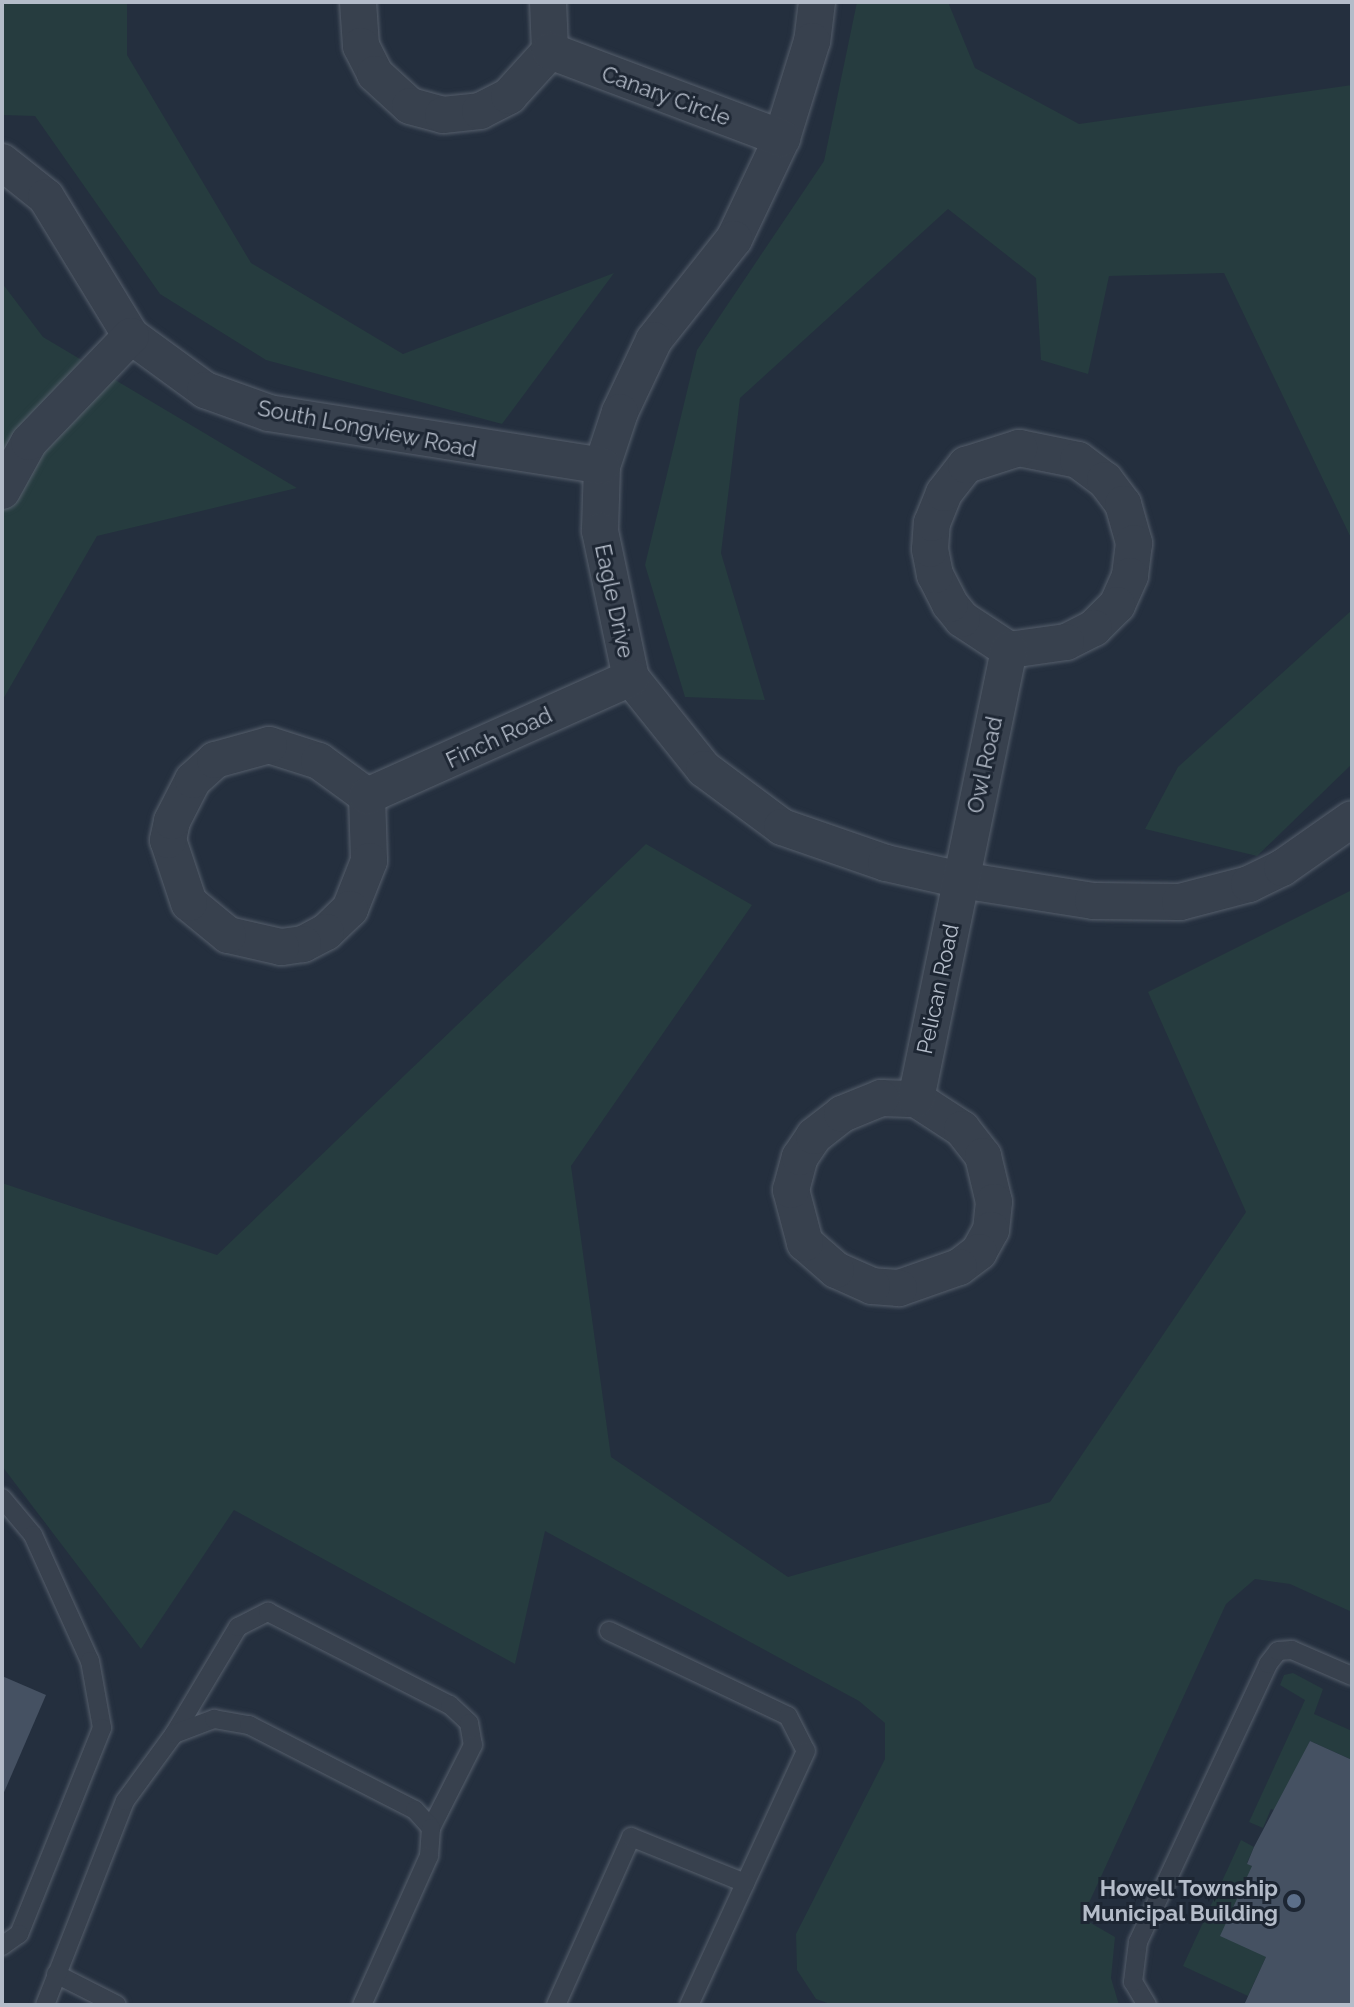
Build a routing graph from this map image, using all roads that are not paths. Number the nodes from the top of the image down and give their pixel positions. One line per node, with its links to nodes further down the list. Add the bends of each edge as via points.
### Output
1 (358, 2): 4 (street, via 361,46 375,74 410,106 443,115 480,111 509,96)
2 (548, 2): 4 (street)
3 (817, 2): 5 (street, Eagle Drive, via 812,41)
4 (550, 51): 5 (street, Canary Circle)
5 (782, 138): 8 (street, Eagle Drive, via 734,239 654,340)
6 (2, 162): 7 (street, South Longview Road, via 46,197)
7 (131, 336): 8 (street, South Longview Road, via 205,390 269,413); 9 (street, via 29,442)
8 (602, 466): 11 (street, Eagle Drive, via 600,531)
9 (2, 491)
10 (1009, 650): 10 (street, via 1066,642 1094,628 1117,605 1130,576 1134,543 1123,504 1105,480 1078,460 1039,449 1019,448 966,465 944,493 932,523 935,575 950,604 962,619); 14 (street, Owl Road)
11 (631, 678): 12 (street, Finch Road); 14 (street, Eagle Drive, via 704,769 782,827 886,863)
12 (367, 796): 12 (street, via 300,751 269,745 215,760 193,780 168,840 189,903 228,935 252,944 303,944 326,932 350,909 369,861)
13 (1352, 819): 14 (street, Eagle Drive, via 1282,868 1249,884 1180,902 1093,901)
14 (961, 880): 15 (street, Pelican Road)
15 (916, 1099): 15 (street, via 881,1098 842,1114 814,1136 800,1157 791,1190 805,1243 836,1270 872,1286 899,1288 959,1267 979,1252 991,1230 994,1202 978,1146)
16 (2, 1498): 22 (lane, via 33,1535 90,1661 102,1728 19,1934)
17 (609, 1631): 21 (lane, via 788,1716 797,1729 806,1751)
18 (1352, 1676): 29 (lane, via 1292,1650 1278,1651 1268,1664 1138,1942 1133,1982)
19 (174, 1734): 20 (lane, via 214,1719 249,1725 415,1810); 20 (lane, via 238,1627 268,1612 450,1705 469,1723 473,1745); 23 (lane, via 125,1801)
20 (431, 1828): 26 (lane, via 429,1856)
21 (745, 1883): 27 (lane, via 631,1837); 28 (lane)
22 (2, 1946)
23 (56, 1974): 24 (lane); 25 (lane)
24 (45, 2005)
25 (117, 2005)
26 (362, 2005)
27 (556, 2005)
28 (689, 2005)
29 (1147, 2005)

